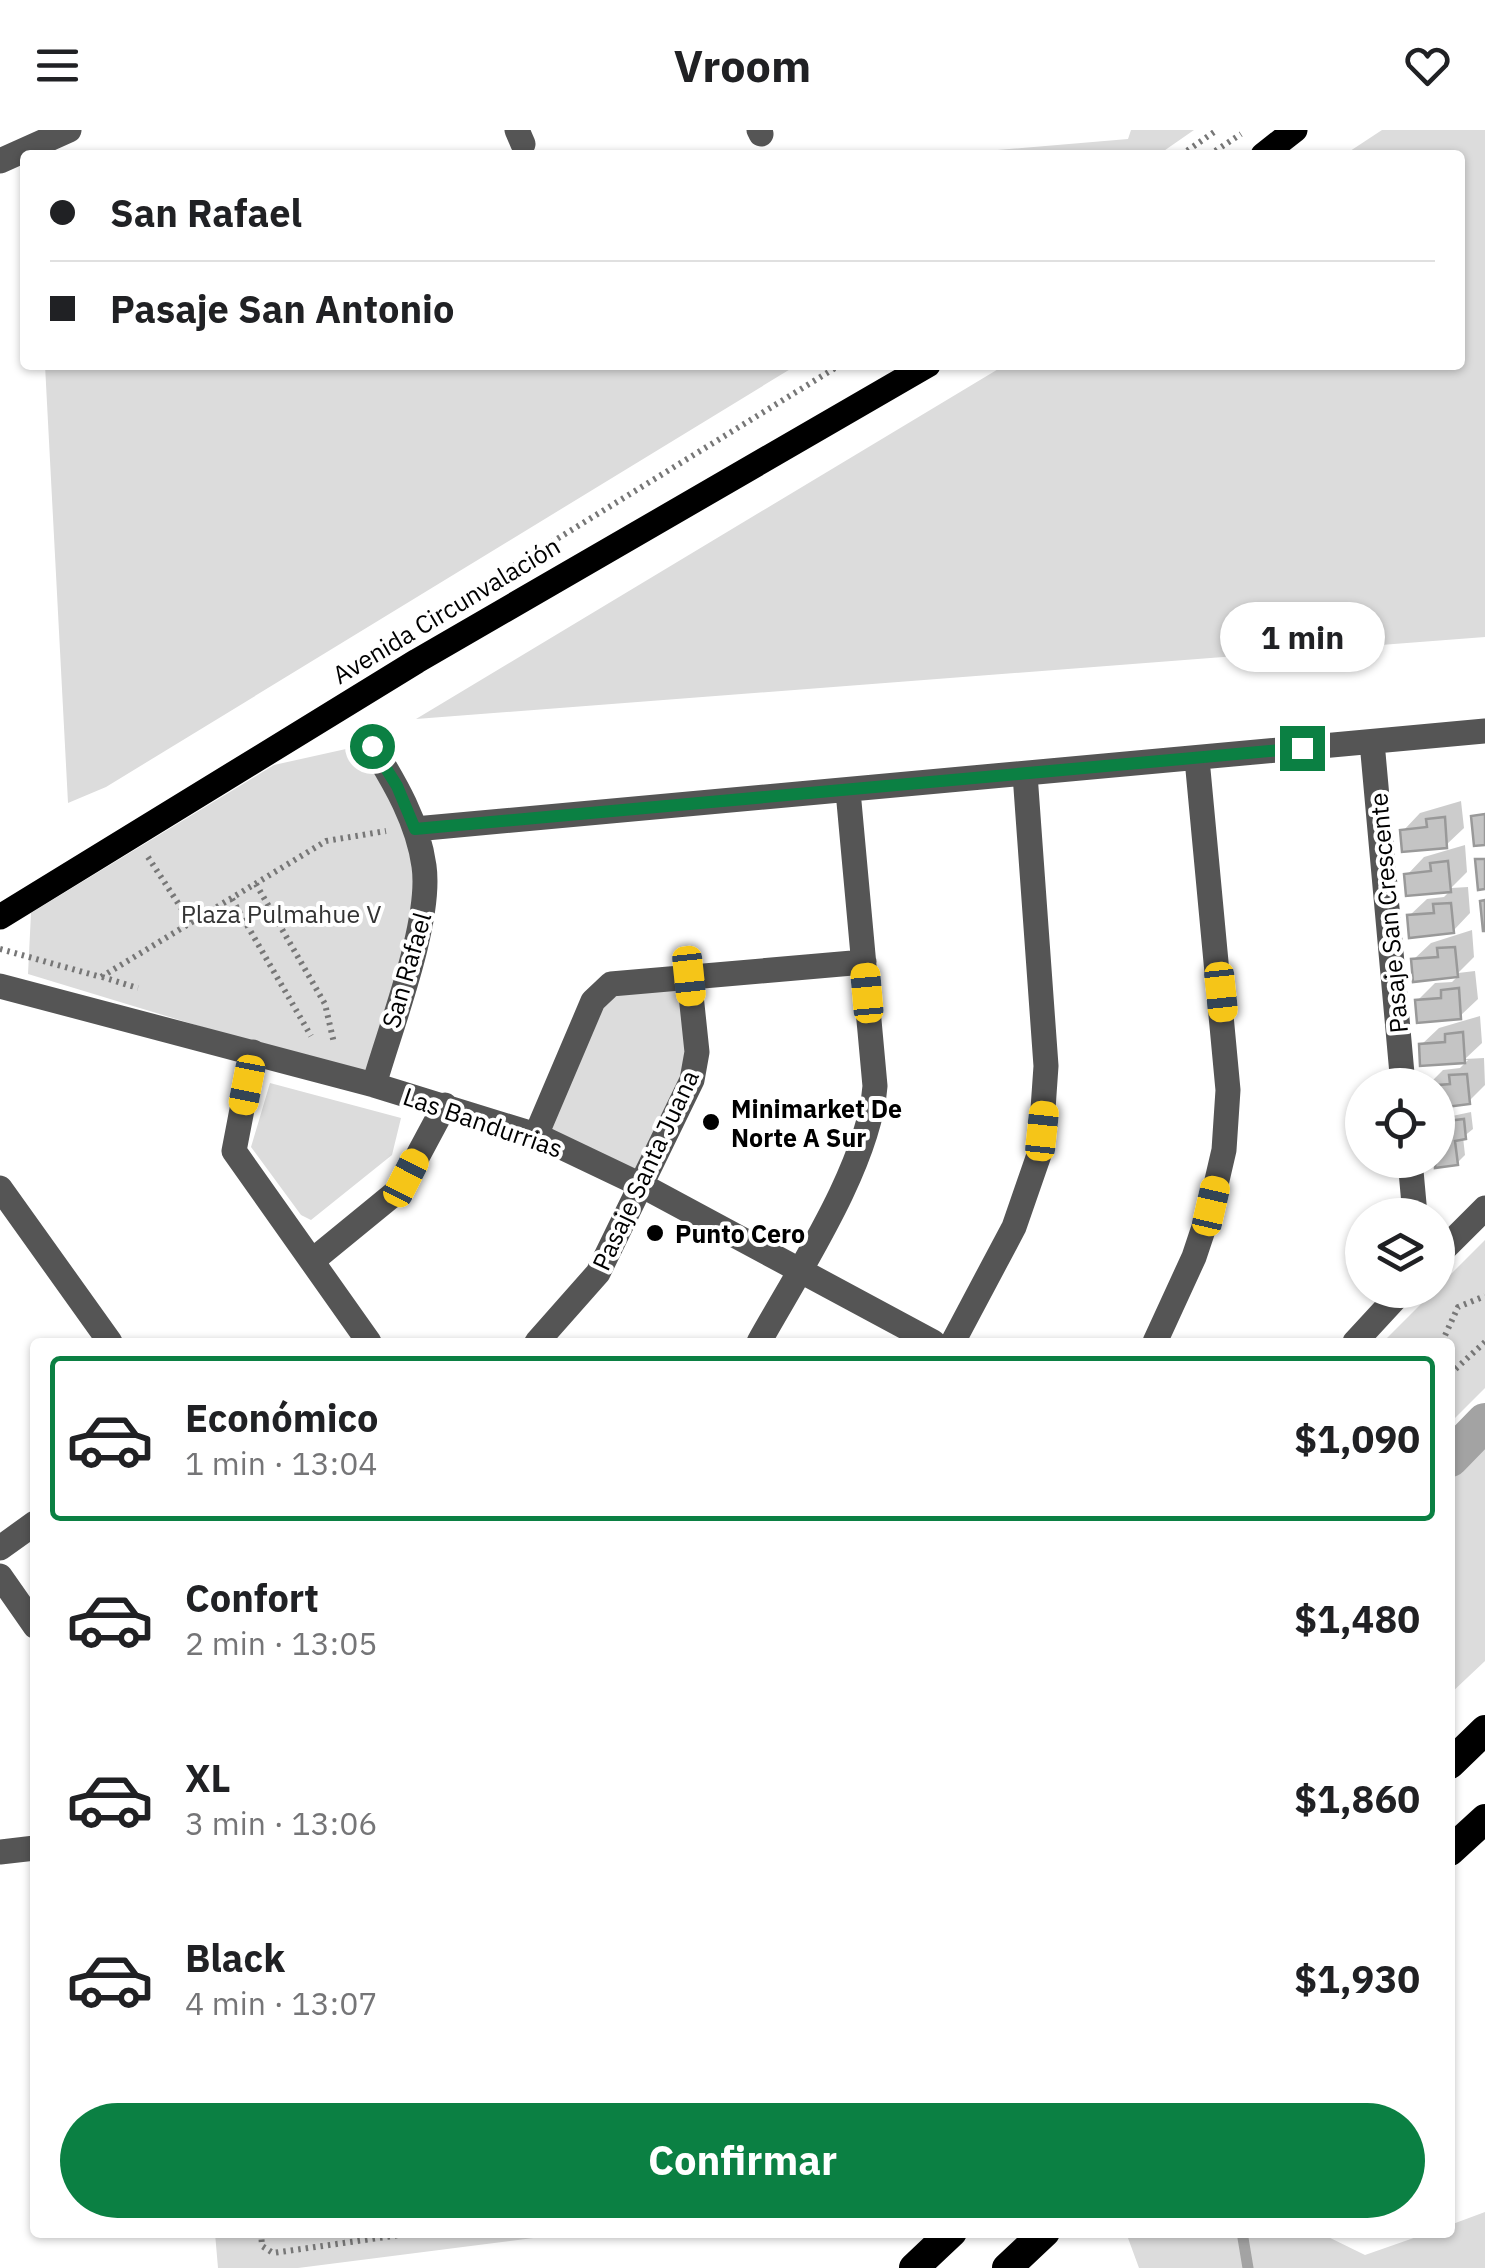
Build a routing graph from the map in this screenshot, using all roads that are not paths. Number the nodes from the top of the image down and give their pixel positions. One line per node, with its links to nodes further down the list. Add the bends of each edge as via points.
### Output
1 (69, 130): 3 (street)
2 (1295, 130): 4 (main road)
3 (24, 150)
4 (1269, 150)
5 (919, 370): 13 (main road, Avenida Circunvalación, via 417,660)
6 (1485, 731): 7 (street)
7 (1372, 742): 9 (street); 18 (street, Pasaje San Crescente)
8 (372, 746): 12 (street, San Rafael)
9 (1197, 758): 10 (street); 35 (street, via 1228,1090 1224,1150 1194,1257)
10 (1025, 774): 11 (street); 34 (street, via 1046,1066 1040,1152 1014,1227)
11 (848, 791): 12 (street); 14 (street)
12 (415, 829): 19 (street, San Rafael, via 426,902)
13 (0, 917)
14 (864, 962): 15 (street); 27 (street, via 873,1112)
15 (689, 976): 21 (street, via 600,990); 22 (street, Pasaje Santa Juana, via 696,1066)
16 (0, 986): 17 (street, Las Bandurrias)
17 (253, 1052): 19 (street, Las Bandurrias); 26 (street, via 234,1151)
18 (1401, 1068)
19 (374, 1085): 20 (street, Las Bandurrias)
20 (444, 1105): 21 (street, Las Bandurrias); 26 (street, via 400,1190)
21 (536, 1134): 22 (street, Las Bandurrias)
22 (643, 1186): 27 (street, Las Bandurrias); 31 (street, Pasaje Santa Juana, via 598,1274)
23 (0, 1188): 29 (street)
24 (1485, 1208): 25 (street)
25 (1455, 1238)
26 (312, 1261): 30 (street)
27 (799, 1270): 32 (street); 33 (street, Las Bandurrias)
28 (1386, 1308): 36 (street)
29 (107, 1338)
30 (366, 1338)
31 (541, 1338)
32 (761, 1338)
33 (926, 1338)
34 (955, 1338)
35 (1156, 1338)
36 (1359, 1338)
37 (30, 1527): 38 (street)
38 (0, 1548)
39 (0, 1576): 40 (street)
40 (30, 1619)
41 (1485, 1730): 42 (highway)
42 (1455, 1759)
43 (1485, 1818): 44 (highway)
44 (1455, 1847)
45 (30, 1849): 46 (street)
46 (0, 1852)
47 (946, 2238): 49 (highway)
48 (1038, 2238): 50 (highway)
49 (914, 2268)
50 (1007, 2268)

